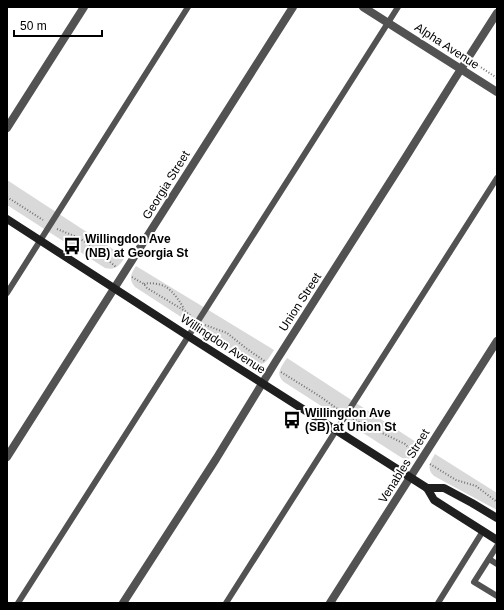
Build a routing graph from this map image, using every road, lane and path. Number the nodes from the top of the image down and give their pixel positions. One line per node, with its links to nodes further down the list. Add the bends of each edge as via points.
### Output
1 (84, 7): 12 (street)
2 (188, 7): 16 (lane)
3 (293, 7): 21 (street, Georgia Street)
4 (363, 7): 7 (street, Alpha Avenue)
5 (398, 7): 7 (lane)
6 (497, 13): 9 (street, Union Street)
7 (388, 23): 9 (street, Alpha Avenue); 24 (lane)
8 (475, 64): 10 (path)
9 (461, 69): 11 (street, Alpha Avenue); 28 (street, Union Street)
10 (497, 78)
11 (497, 92)
12 (7, 128)
13 (497, 178): 29 (lane)
14 (7, 197): 16 (path)
15 (7, 219): 17 (main road, Willingdon Avenue)
16 (50, 225): 17 (lane); 18 (path, via 90,245)
17 (40, 240): 21 (main road, Willingdon Avenue); 22 (lane)
18 (117, 268)
19 (131, 276): 20 (path)
20 (144, 284): 23 (path); 23 (path, via 149,282 166,287 181,302)
21 (115, 288): 25 (main road, Willingdon Avenue); 30 (street, Georgia Street)
22 (7, 293)
23 (185, 310): 24 (path)
24 (198, 320): 25 (lane); 27 (path, via 227,333)
25 (188, 336): 28 (main road, Willingdon Avenue); 42 (lane)
26 (497, 341): 32 (street, Venables Street)
27 (266, 362)
28 (263, 384): 29 (main road, Willingdon Avenue); 43 (street, Union Street)
29 (336, 430): 32 (main road, Willingdon Avenue); 44 (lane)
30 (7, 457)
31 (430, 464): 34 (path, via 456,480 476,486)
32 (410, 478): 33 (main road, Willingdon Avenue); 45 (street, Venables Street)
33 (427, 488): 35 (main road, Willingdon Avenue, via 444,488); 36 (main road, Willingdon Avenue, via 434,500)
34 (497, 502)
35 (496, 514)
36 (483, 531): 37 (main road, Willingdon Avenue); 46 (lane)
37 (497, 540)
38 (497, 546): 39 (lane)
39 (489, 559): 40 (lane); 41 (lane, via 484,571 474,582)
40 (497, 564)
41 (497, 596)
42 (18, 603)
43 (123, 603)
44 (226, 603)
45 (330, 603)
46 (438, 603)

